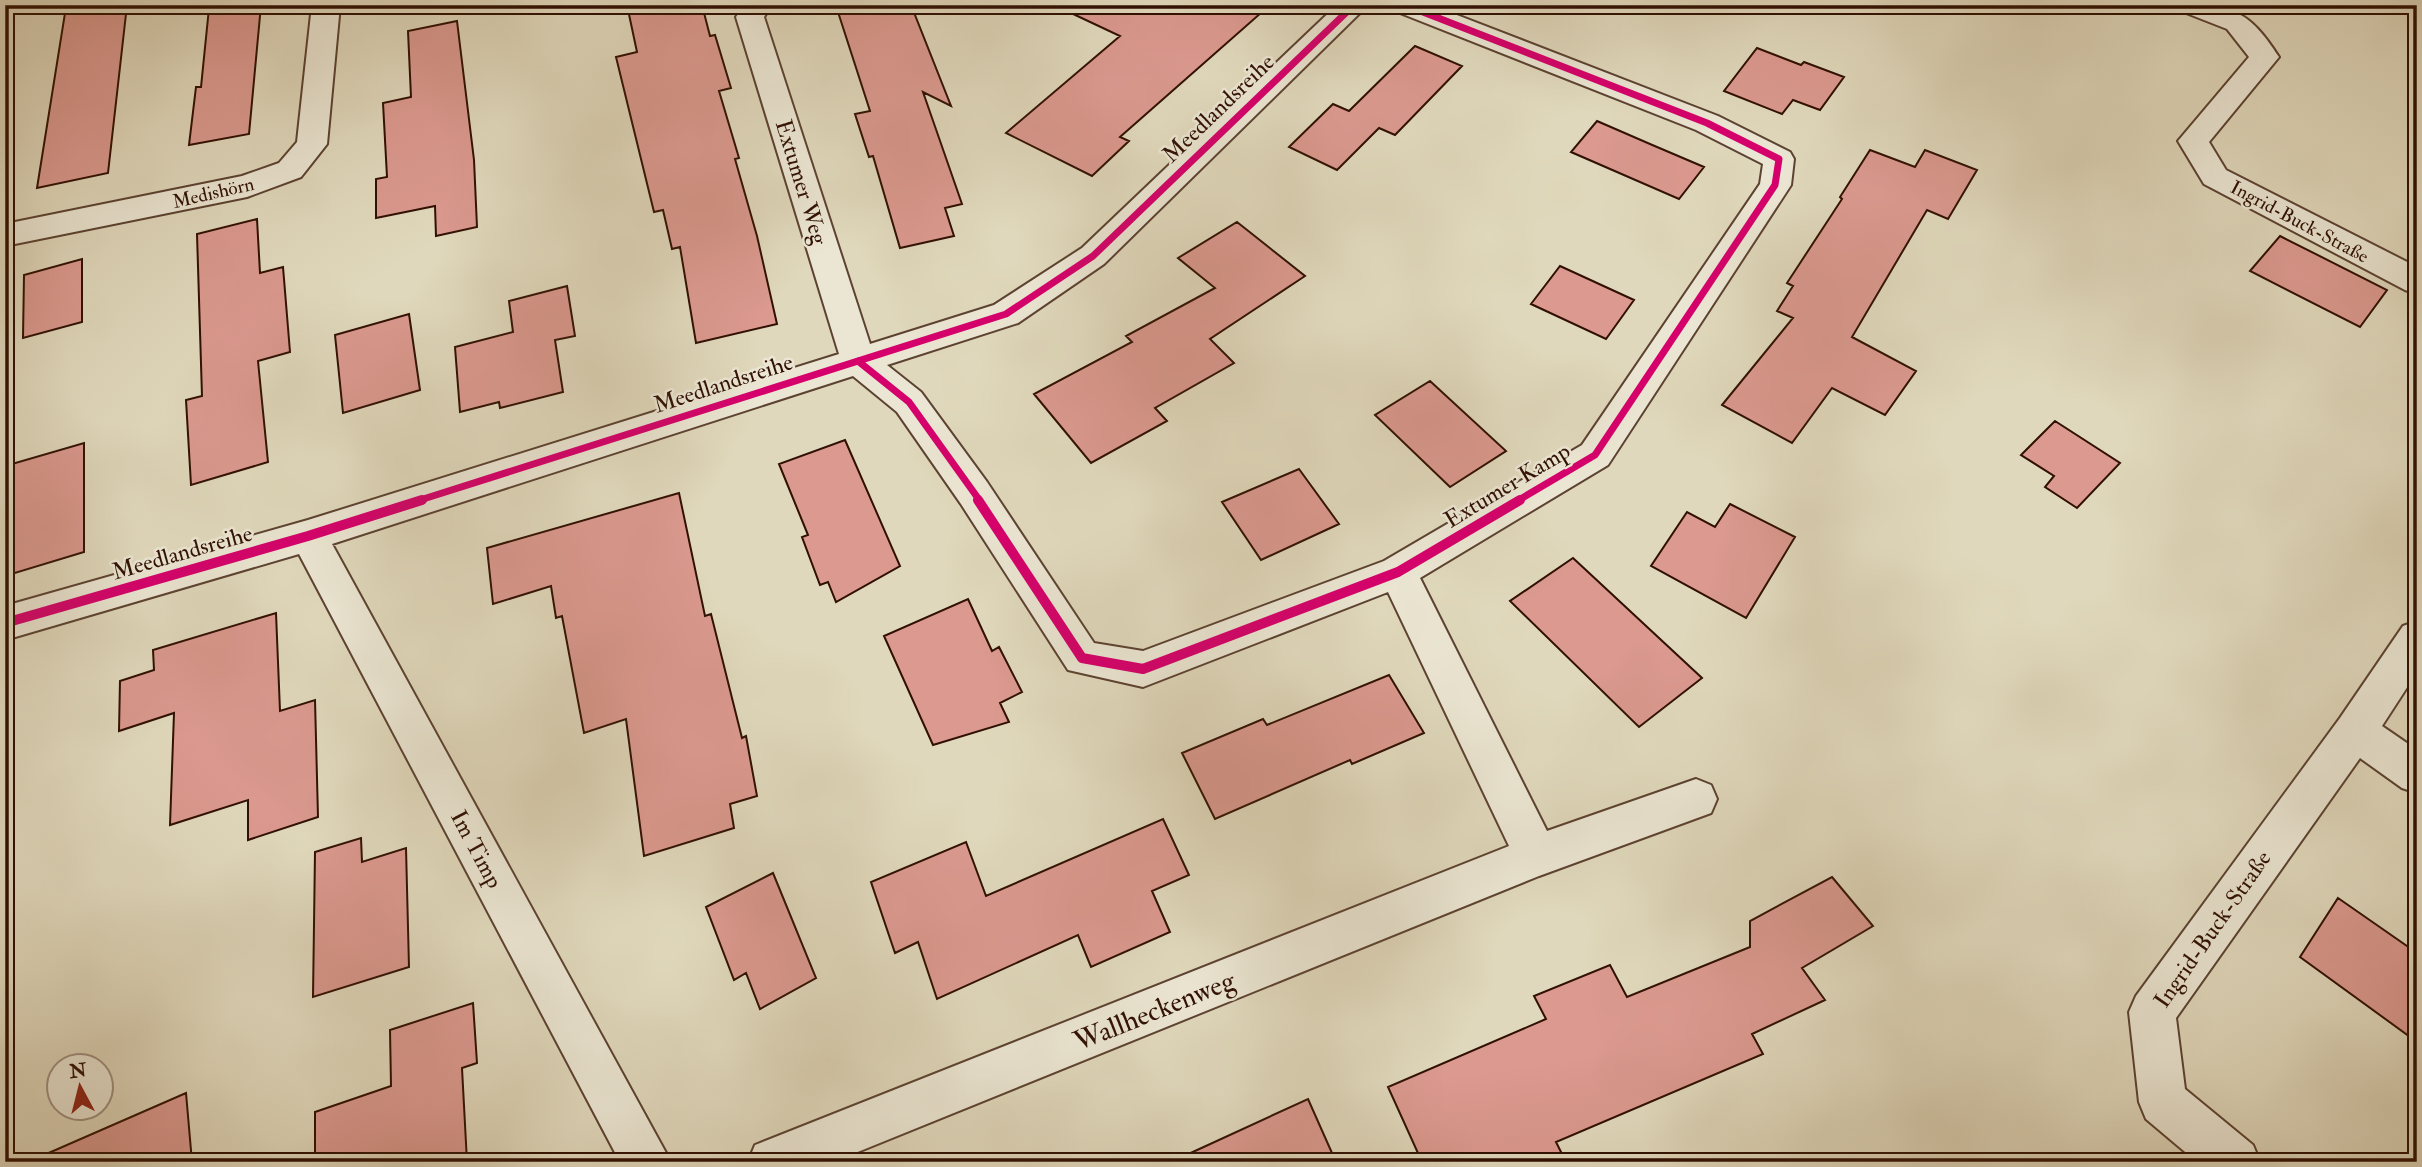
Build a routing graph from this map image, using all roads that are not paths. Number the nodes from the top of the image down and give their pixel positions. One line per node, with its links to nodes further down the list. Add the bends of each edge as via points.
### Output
1 (326, 5): 6 (street, Medishörn, via 313,144 289,170 247,186)
2 (758, 5): 8 (street, Extumer Weg, via 750,17)
3 (1354, 5): 8 (street, Meedlandsreihe, via 1093,256 1006,314)
4 (1405, 5): 10 (street, Extumer Kamp, via 1707,123 1779,159 1775,185 1595,455)
5 (2191, 5): 7 (street, Ingrid-Buck-Straße, via 2237,23 2265,57 2193,141 2215,177)
6 (5, 235)
7 (2417, 282)
8 (858, 361): 9 (street, Meedlandsreihe); 10 (street, Extumer Kamp, via 909,402 1082,658 1143,669)
9 (308, 536): 11 (street, Meedlandsreihe); 17 (street, Im Timp)
10 (1398, 572): 16 (street)
11 (5, 623)
12 (2417, 638): 13 (street, Ingrid-Buck-Straße)
13 (2355, 731): 14 (street); 19 (street, Ingrid-Buck-Straße, via 2152,1012 2163,1102)
14 (2417, 774)
15 (1696, 799): 16 (street, Wallheckenweg)
16 (1536, 856): 18 (street, Wallheckenweg)
17 (647, 1162)
18 (772, 1162)
19 (2236, 1162)

